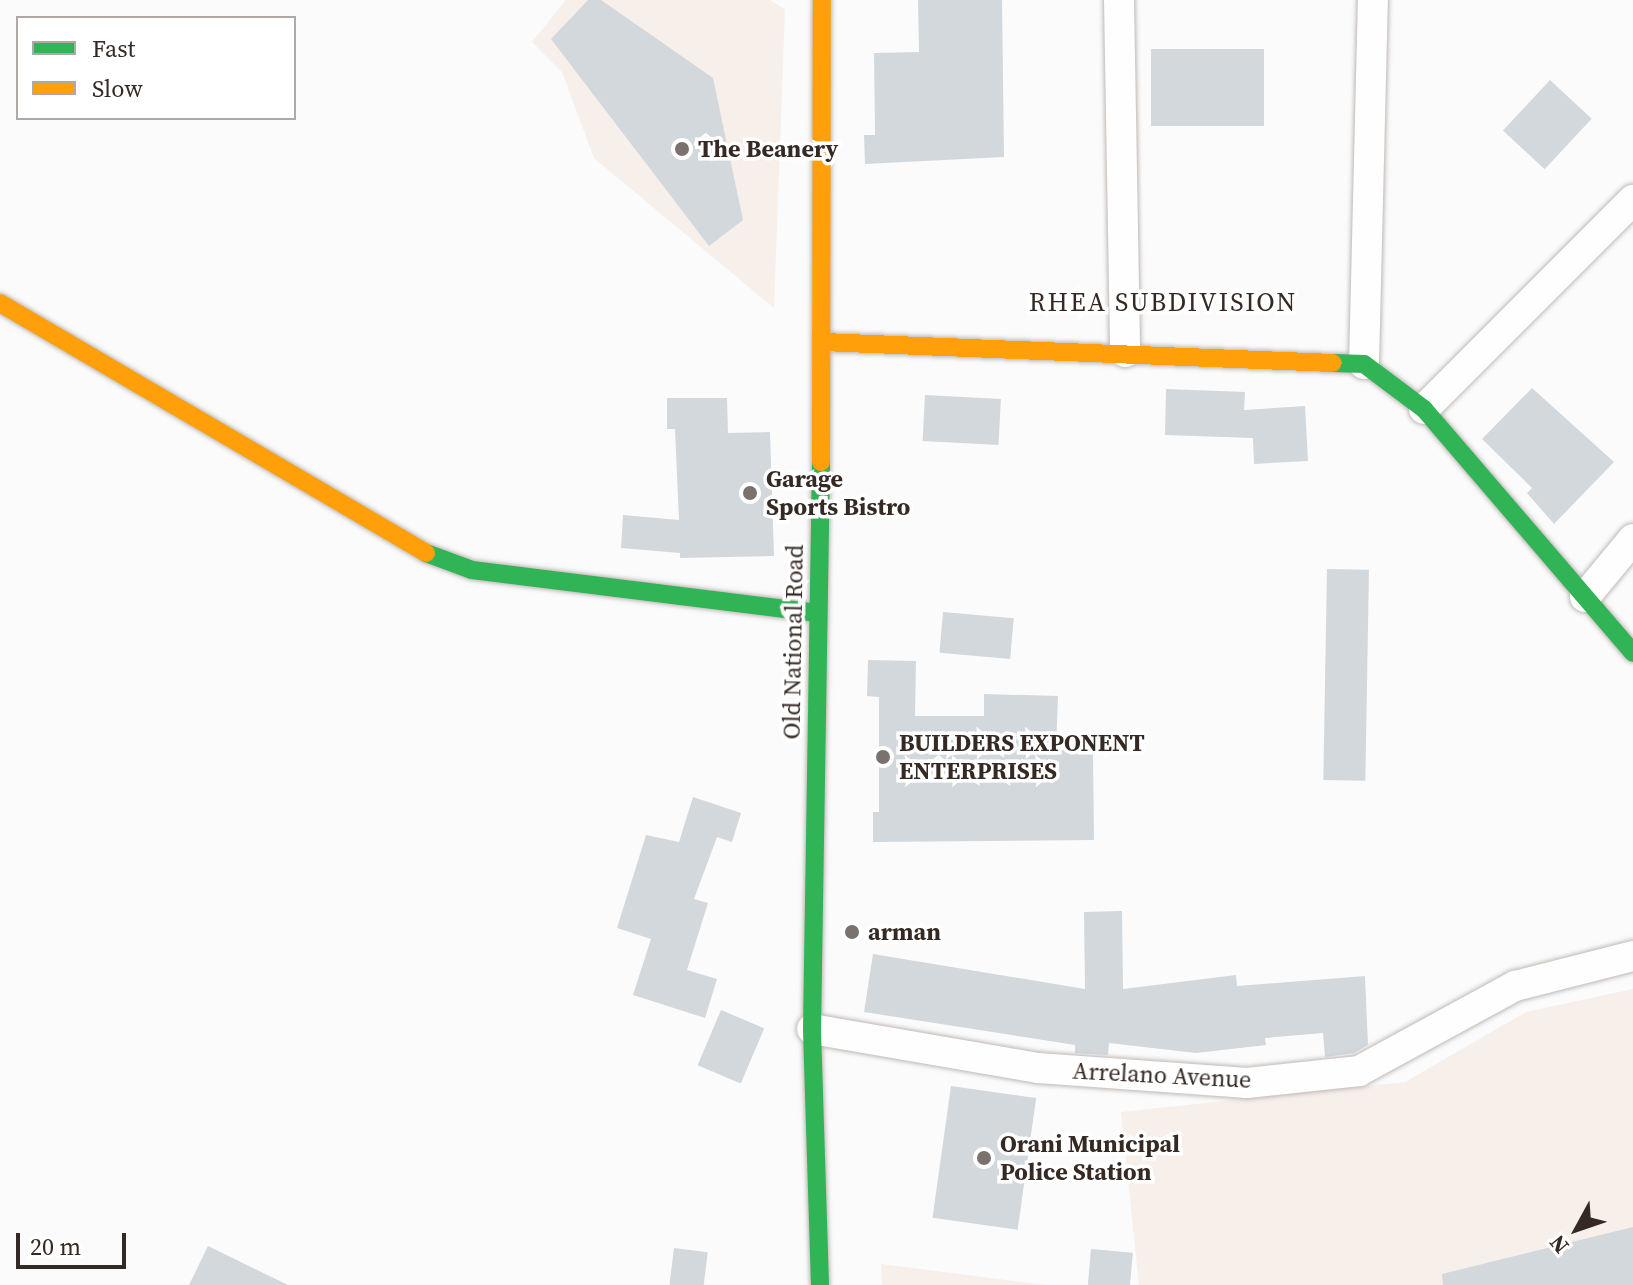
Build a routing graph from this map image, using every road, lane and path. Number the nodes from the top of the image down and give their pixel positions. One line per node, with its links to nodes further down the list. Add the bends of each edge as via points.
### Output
1 (822, 0): 6 (street, Old National Road)
2 (1119, 0): 7 (street)
3 (1373, 0): 8 (street)
4 (1633, 200): 9 (street)
5 (0, 303): 12 (street, via 411,547 472,570)
6 (823, 342): 7 (street); 12 (street, Old National Road)
7 (1125, 352): 8 (street)
8 (1364, 364): 9 (street)
9 (1424, 409): 11 (street)
10 (1633, 539): 11 (street)
11 (1585, 597): 13 (street)
12 (817, 613): 15 (street, Old National Road)
13 (1633, 653)
14 (1633, 956): 15 (street, Arrelano Avenue, via 1515,986 1359,1071 1247,1083 1038,1068)
15 (812, 1029): 16 (street, Old National Road)
16 (820, 1285)

